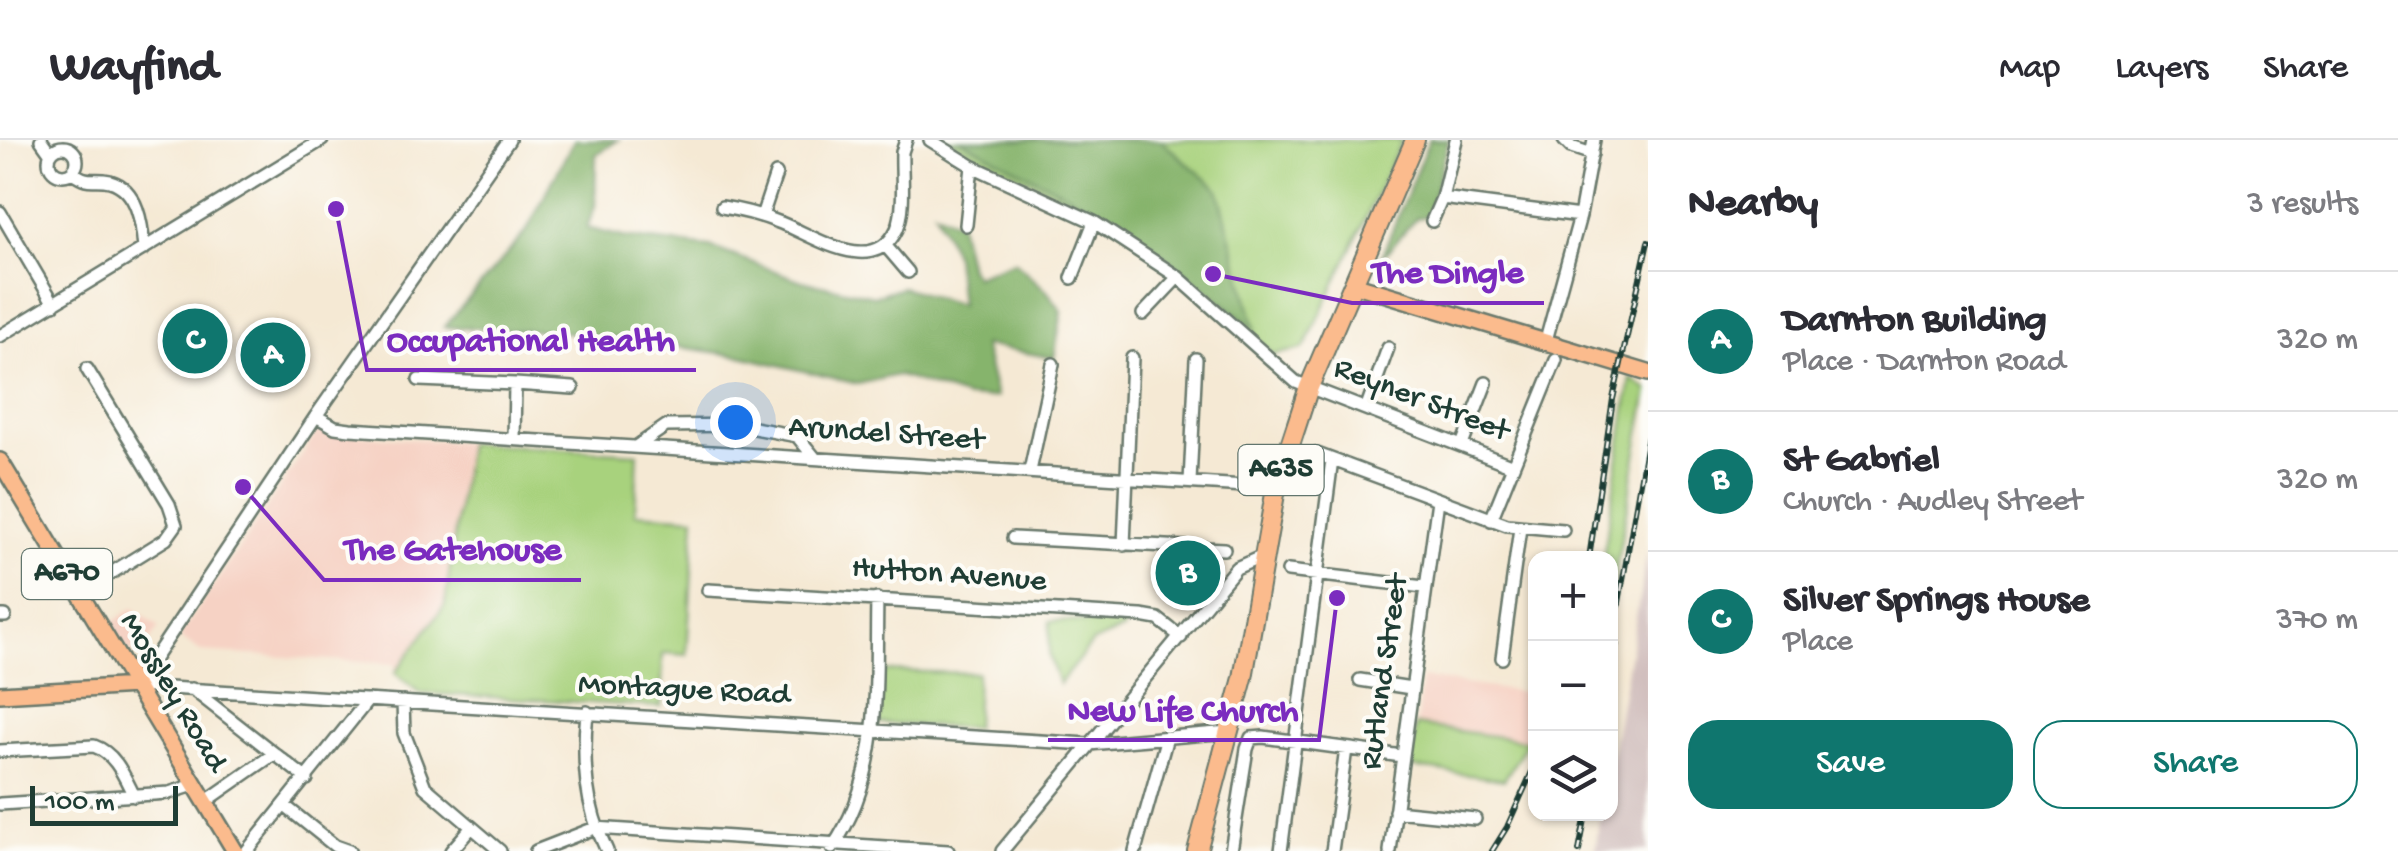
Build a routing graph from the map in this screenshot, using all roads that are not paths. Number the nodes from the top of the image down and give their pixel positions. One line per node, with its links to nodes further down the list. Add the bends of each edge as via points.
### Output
1 (41, 140): 10 (street)
2 (322, 140): 23 (street)
3 (509, 140): 48 (street)
4 (906, 140): 24 (street, via 898,227)
5 (930, 140): 12 (street, Reyner Street)
6 (1415, 140): 30 (highway, A635)
7 (1456, 140): 15 (street)
8 (1564, 140): 11 (street)
9 (1594, 140): 11 (street)
10 (50, 154): 13 (street, via 54,172); 13 (street, via 60,147 73,151)
11 (1592, 154): 19 (street)
12 (972, 166): 21 (street, Reyner Street); 22 (street)
13 (72, 172): 25 (street, via 120,186 140,214)
14 (776, 174): 18 (street)
15 (1442, 198): 19 (street); 20 (street)
16 (722, 207): 18 (street)
17 (0, 212): 31 (street)
18 (762, 216): 24 (street, via 847,252)
19 (1580, 216): 34 (street)
20 (1432, 221)
21 (1094, 222): 28 (street, Reyner Street); 29 (street)
22 (966, 225)
23 (158, 241): 25 (street); 26 (street)
24 (885, 245): 27 (street)
25 (144, 249): 31 (street)
26 (166, 254)
27 (908, 272)
28 (1178, 276): 32 (street); 45 (street, Reyner Street, via 1276,366)
29 (1072, 278)
30 (1353, 284): 34 (main road); 45 (highway, A635)
31 (54, 304): 33 (street)
32 (1142, 314)
33 (0, 336)
34 (1545, 344): 41 (main road)
35 (1388, 348): 47 (street)
36 (1132, 358): 58 (street)
37 (1196, 359): 59 (street)
38 (1556, 360): 56 (street)
39 (1053, 364): 57 (street)
40 (87, 370): 73 (street, via 176,525 166,539)
41 (1648, 373)
42 (419, 380): 44 (street)
43 (1486, 382): 50 (street)
44 (515, 384): 46 (street); 49 (street)
45 (1309, 387): 47 (street, Reyner Street); 60 (highway, A635)
46 (573, 388)
47 (1366, 409): 50 (street, Reyner Street)
48 (316, 416): 49 (street, Arundel Street, via 350,430); 78 (street)
49 (514, 438): 51 (street, Arundel Street)
50 (1462, 445): 56 (street, Reyner Street)
51 (638, 446): 53 (street, Arundel Street); 53 (street, via 666,426 738,425 797,436)
52 (1317, 454): 54 (street)
53 (815, 458): 57 (street, Arundel Street)
54 (1332, 460): 61 (street); 70 (street)
55 (0, 461): 73 (main road, Mossley Road / A670)
56 (1512, 466): 62 (street)
57 (1030, 472): 58 (street, Arundel Street)
58 (1128, 478): 59 (street, Arundel Street); 66 (street)
59 (1190, 482): 60 (street, Arundel Street)
60 (1276, 488): 68 (highway, A635)
61 (1438, 500): 62 (street); 71 (street, Rutland Street)
62 (1491, 520): 63 (street)
63 (1520, 528): 64 (street); 76 (street)
64 (1563, 530)
65 (1013, 538): 66 (street)
66 (1124, 544): 67 (street)
67 (1224, 549)
68 (1263, 556): 75 (street, via 1236,568); 86 (highway, A635)
69 (1288, 570): 70 (street)
70 (1316, 573): 71 (street); 88 (street)
71 (1424, 587): 79 (street, Rutland Street)
72 (708, 590): 74 (street, Hutton Avenue)
73 (79, 592): 78 (main road, Mossley Road / A670)
74 (877, 599): 75 (street, Hutton Avenue, via 1141,616 1158,619); 85 (street)
75 (1181, 637): 89 (street)
76 (1502, 658)
77 (1360, 680): 79 (street)
78 (136, 686): 80 (street, Montague Road); 81 (main road); 95 (main road, Mossley Road / A670)
79 (1411, 688): 93 (street, Rutland Street)
80 (192, 689): 82 (street, Montague Road); 92 (street)
81 (0, 694)
82 (368, 700): 83 (street, Montague Road); 94 (street)
83 (403, 702): 84 (street, Montague Road); 102 (street, via 404,734 425,787)
84 (587, 712): 85 (street, Montague Road); 103 (street, via 584,763)
85 (874, 730): 89 (street, Montague Road); 104 (street, via 857,802)
86 (1229, 732): 87 (street, Montague Road); 114 (highway, A635)
87 (1167, 737): 89 (street, Montague Road); 113 (street)
88 (1294, 742): 90 (street); 115 (street, via 1251,738); 116 (street)
89 (1089, 744): 106 (street)
90 (1346, 749): 93 (street); 117 (street)
91 (0, 751): 96 (street, via 106,750)
92 (274, 754): 94 (street); 97 (street)
93 (1402, 756): 100 (street, Rutland Street)
94 (307, 780): 99 (street)
95 (194, 785): 96 (street); 97 (main road, Mossley Road / A670)
96 (134, 796): 98 (street)
97 (205, 802): 105 (main road, Mossley Road / A670)
98 (0, 804)
99 (285, 806): 105 (street); 107 (street)
100 (1395, 812): 101 (street); 118 (street, Rutland Street)
101 (1475, 819)
102 (472, 827): 108 (street); 109 (street)
103 (595, 828): 104 (street); 110 (street); 111 (street)
104 (832, 848): 112 (street)
105 (234, 849)
106 (1006, 849)
107 (349, 851)
108 (451, 851)
109 (500, 851)
110 (536, 851)
111 (606, 851)
112 (948, 851)
113 (1135, 851)
114 (1197, 851)
115 (1230, 851)
116 (1280, 851)
117 (1332, 851)
118 (1390, 851)

